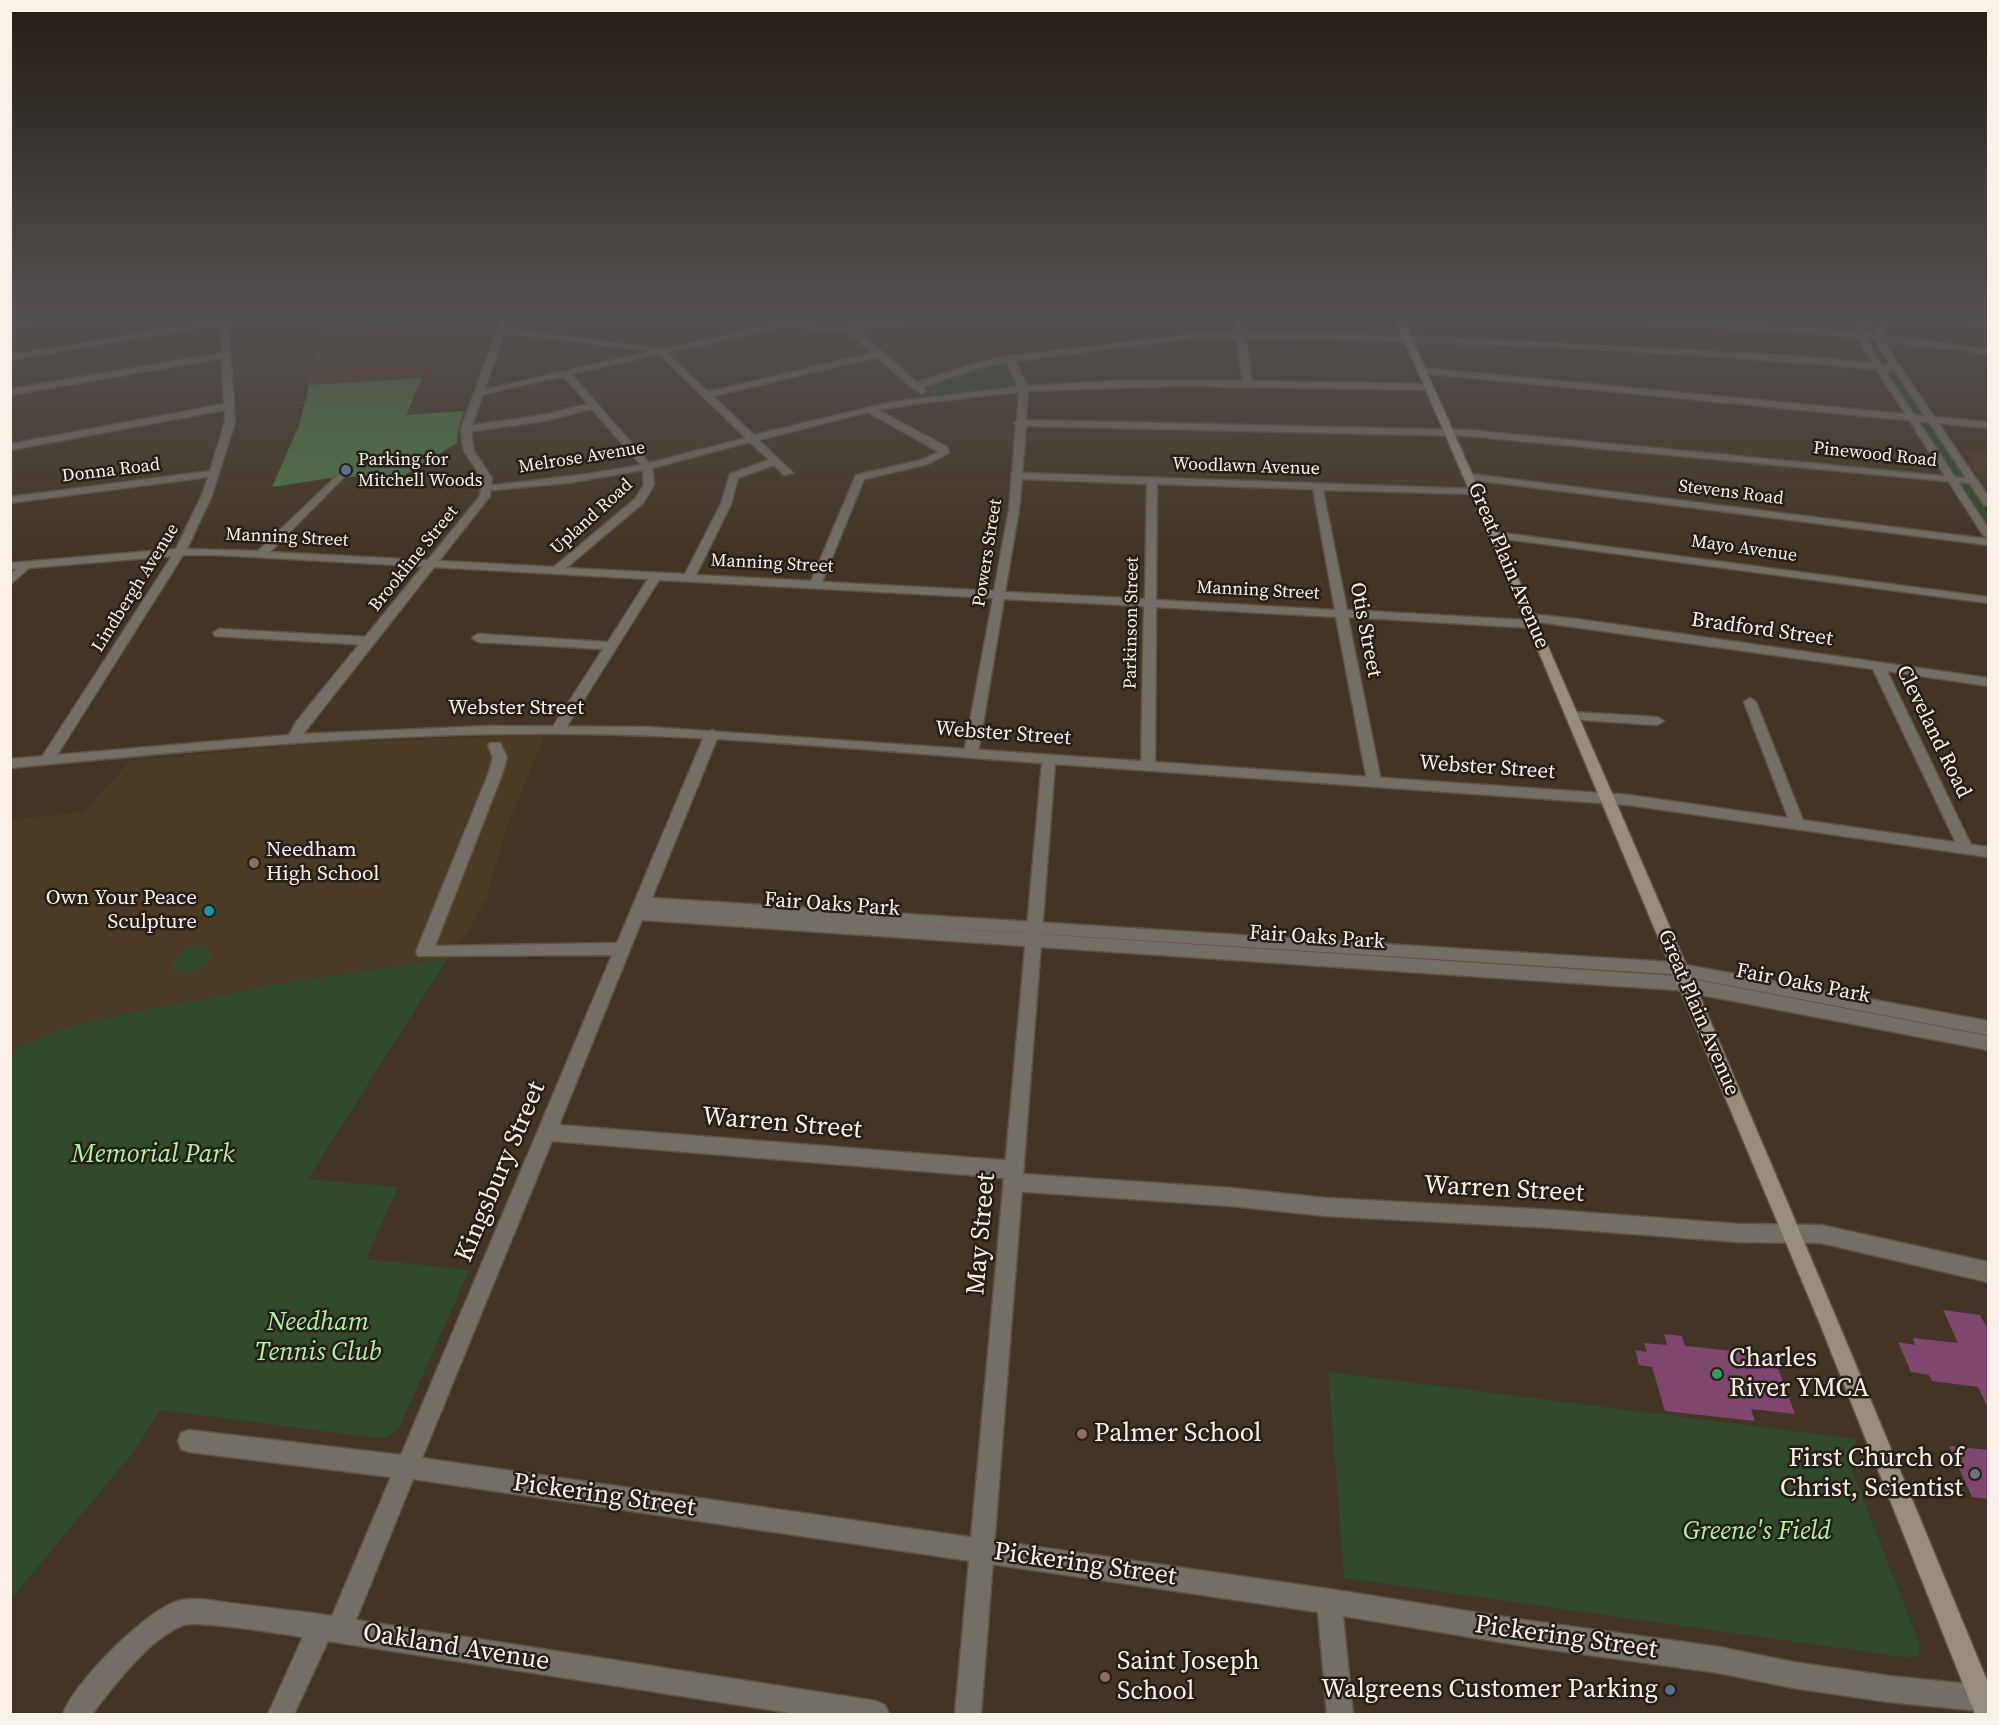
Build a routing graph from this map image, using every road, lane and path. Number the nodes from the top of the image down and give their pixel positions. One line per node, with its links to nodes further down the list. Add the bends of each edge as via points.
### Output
1 (229, 396): 14 (street, Lindbergh Avenue)
2 (477, 396): 20 (street)
3 (587, 396): 13 (street, Upland Road)
4 (708, 396): 22 (street)
5 (924, 396): 12 (street)
6 (953, 396): 12 (street, Melrose Avenue)
7 (1023, 396): 18 (street, Powers Street)
8 (1434, 396): 21 (main road, Great Plain Avenue)
9 (1688, 396): 16 (street)
10 (1898, 396): 16 (street)
11 (1917, 396): 17 (street)
12 (926, 399): 15 (street, Melrose Avenue)
13 (595, 405): 20 (street, via 544,418); 25 (street, Upland Road)
14 (229, 406): 23 (street); 27 (street, Lindbergh Avenue, via 230,422)
15 (869, 409): 22 (street, Melrose Avenue); 50 (street, via 944,449 944,453 917,464 884,468 860,477)
16 (1912, 418): 17 (street); 30 (street)
17 (1932, 419): 19 (street); 32 (street)
18 (1019, 423): 21 (street, Pinewood Road); 29 (street, Powers Street)
19 (1989, 424)
20 (466, 429): 35 (street, via 467,446 485,473)
21 (1450, 432): 30 (street, Pinewood Road); 33 (main road, Great Plain Avenue)
22 (751, 439): 24 (street); 25 (street, Melrose Avenue)
23 (10, 447)
24 (776, 461): 28 (street); 48 (street, via 734,476 726,504)
25 (647, 466): 35 (street, Melrose Avenue); 46 (street, Upland Road, via 651,479 639,501)
26 (348, 468): 42 (street)
27 (215, 473): 36 (street, Donna Road); 41 (street, Lindbergh Avenue)
28 (788, 473)
29 (1015, 476): 31 (street, Woodlawn Avenue); 51 (street, Powers Street, via 1014,510)
30 (1952, 480): 32 (street, Pinewood Road); 39 (street)
31 (1152, 481): 34 (street, Woodlawn Avenue); 53 (street, Parkinson Street)
32 (1974, 482): 37 (street)
33 (1473, 484): 34 (street, Woodlawn Avenue); 38 (main road, Great Plain Avenue); 40 (street, Stevens Road)
34 (1317, 486): 54 (street, Otis Street)
35 (487, 489): 43 (street, Brookline Street)
36 (10, 500)
37 (1989, 503)
38 (1495, 535): 52 (street, Mayo Avenue); 55 (main road, Great Plain Avenue)
39 (1989, 535)
40 (1989, 542)
41 (180, 552): 42 (street, Manning Street); 44 (street, Manning Street); 71 (street, Lindbergh Avenue)
42 (261, 554): 43 (street, Manning Street)
43 (433, 563): 46 (street, Manning Street); 58 (street, Brookline Street)
44 (25, 565): 45 (street, Manning Street); 49 (street)
45 (10, 566)
46 (557, 570): 47 (street, Manning Street)
47 (656, 576): 48 (street, Manning Street); 59 (street)
48 (689, 578): 50 (street, Manning Street)
49 (10, 582)
50 (815, 584): 51 (street, Manning Street)
51 (998, 594): 53 (street, Manning Street); 69 (street, Powers Street)
52 (1989, 600)
53 (1151, 603): 54 (street, Manning Street); 73 (street, Parkinson Street)
54 (1341, 613): 55 (street, Manning Street); 74 (street, Otis Street)
55 (1531, 621): 60 (street, Bradford Street, via 1577,623); 63 (main road, Great Plain Avenue)
56 (219, 633): 58 (street)
57 (478, 638): 59 (street)
58 (369, 640): 67 (street, Brookline Street)
59 (610, 646): 65 (street)
60 (1878, 666): 61 (street, Bradford Street); 77 (street, Cleveland Road)
61 (1989, 682)
62 (1750, 702): 76 (street)
63 (1572, 716): 64 (street); 75 (main road, Great Plain Avenue)
64 (1657, 721)
65 (559, 728): 66 (street, Webster Street); 67 (street, Webster Street)
66 (712, 734): 69 (street, Webster Street); 79 (street, Kingsbury Street)
67 (294, 738): 71 (street, Webster Street)
68 (495, 746): 81 (street, via 500,758 496,772 424,952)
69 (971, 753): 70 (street, Webster Street)
70 (1049, 759): 73 (street, Webster Street); 80 (street, May Street)
71 (47, 760): 72 (street, Webster Street)
72 (10, 764)
73 (1148, 766): 74 (street, Webster Street)
74 (1374, 781): 75 (street, Webster Street)
75 (1607, 798): 76 (street, Webster Street); 82 (main road, Great Plain Avenue)
76 (1797, 823): 77 (street, Webster Street)
77 (1966, 849): 78 (street, Webster Street)
78 (1989, 852)
79 (639, 909): 80 (street, Fair Oaks Park); 81 (street, Kingsbury Street)
80 (1034, 935): 82 (street, Fair Oaks Park); 87 (street, May Street)
81 (623, 949): 86 (street, Kingsbury Street)
82 (1683, 977): 83 (street, Fair Oaks Park); 88 (main road, Great Plain Avenue)
83 (1918, 1022): 84 (street, Fair Oaks Park); 85 (street, Fair Oaks Park)
84 (1989, 1028)
85 (1989, 1043)
86 (546, 1132): 87 (street, Warren Street); 91 (street, Kingsbury Street)
87 (1014, 1176): 88 (street, Warren Street, via 1326,1207 1738,1233); 92 (street, May Street)
88 (1792, 1233): 89 (street, Warren Street, via 1838,1237); 95 (main road, Great Plain Avenue)
89 (1989, 1272)
90 (189, 1441): 91 (street, Pickering Street)
91 (406, 1467): 92 (street, Pickering Street); 94 (street, Kingsbury Street)
92 (982, 1551): 93 (street, Pickering Street); 99 (street, May Street)
93 (1329, 1601): 95 (street, Pickering Street, via 1719,1660 1793,1676); 100 (street)
94 (330, 1629): 96 (street, Oakland Avenue, via 182,1612 149,1633 111,1668); 97 (street, Kingsbury Street); 98 (street, Oakland Avenue)
95 (1984, 1706)
96 (76, 1714)
97 (281, 1714)
98 (876, 1714)
99 (968, 1714)
100 (1340, 1714)

